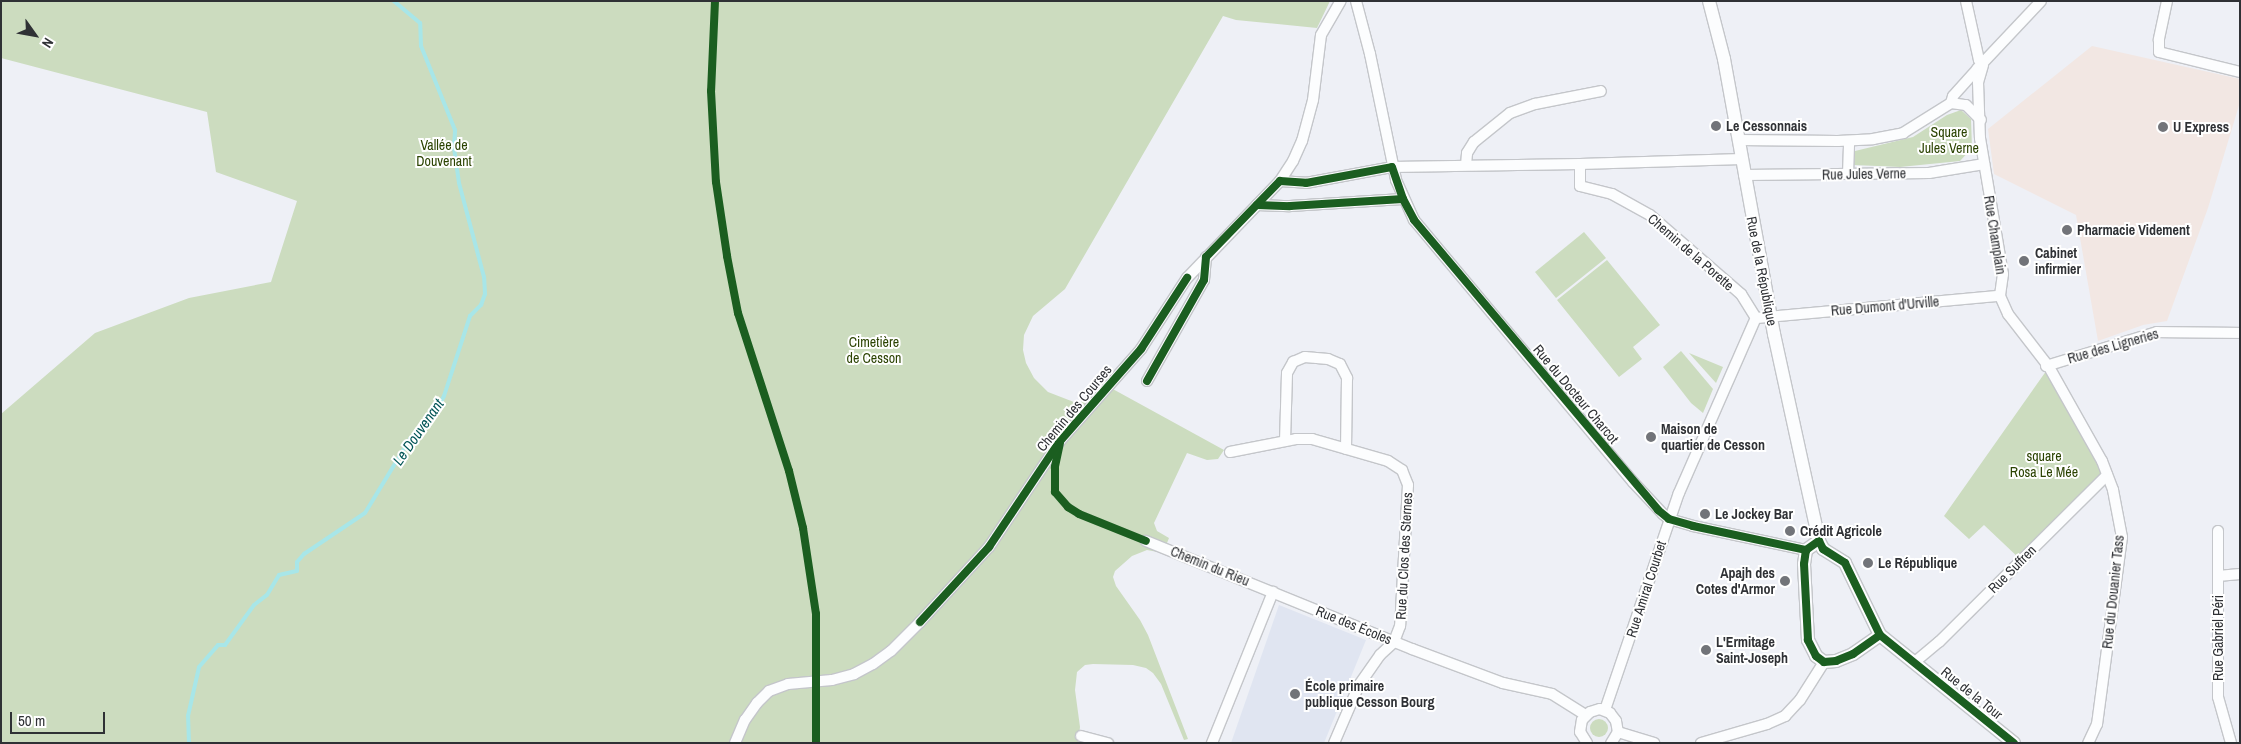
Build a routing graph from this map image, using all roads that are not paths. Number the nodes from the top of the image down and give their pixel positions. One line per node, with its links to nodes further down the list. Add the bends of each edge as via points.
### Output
1 (1341, 1): 21 (street, Chemin des Courses, via 1321,35 1313,100 1304,133 1293,161)
2 (1356, 1): 18 (street, Rue du Docteur Charcot)
3 (1710, 1): 12 (street, Rue de la République)
4 (1966, 1): 7 (street, via 1979,60)
5 (2041, 1): 7 (street)
6 (2168, 1): 8 (street, via 2159,52)
7 (1983, 65): 10 (street, via 1953,96); 11 (street, Rue Champlain, via 1978,82)
8 (2240, 72)
9 (1602, 91): 17 (street, via 1536,104 1510,113 1474,142 1467,153)
10 (1951, 103): 11 (street, via 1966,105); 13 (street, via 1903,132)
11 (1981, 120): 16 (street, Rue Champlain)
12 (1738, 140): 13 (street); 14 (street, Rue de la République)
13 (1848, 141): 19 (street)
14 (1742, 159): 15 (street); 20 (street, Rue de la République)
15 (1580, 164): 17 (street); 27 (street, Chemin de la Porette, via 1580,186 1612,194 1650,215 1741,294)
16 (1984, 164): 19 (street, Rue Jules Verne, via 1929,173); 25 (street, Rue Champlain, via 2003,274)
17 (1466, 165): 18 (street)
18 (1392, 166): 21 (street, via 1306,183); 22 (street, Rue du Docteur Charcot)
19 (1848, 174): 20 (street, Rue Jules Verne)
20 (1744, 175): 26 (street, Rue de la République)
21 (1280, 181): 23 (street, Chemin des Courses)
22 (1403, 199): 23 (street); 35 (street, Rue du Docteur Charcot, via 1414,220 1633,482)
23 (1257, 205): 24 (street, Chemin des Courses)
24 (1206, 257): 30 (street, via 1204,280); 51 (street, Chemin des Courses, via 1187,278 1141,349 1060,441 989,547 920,622 891,651 854,674 832,680 788,684 769,691 745,720)
25 (2000, 296): 26 (street, Rue Dumont d'Urville); 29 (street, via 2008,314)
26 (1771, 316): 27 (street); 38 (street, Rue de la République)
27 (1756, 318): 35 (street, Rue Amiral Courbet)
28 (2240, 333): 29 (street, Rue des Ligneries, via 2157,332)
29 (2046, 366): 34 (street, Rue du Douanier Tass)
30 (1147, 381)
31 (1285, 441): 32 (street, Rue du Clos des Sternes, via 1312,439); 32 (street, via 1287,373 1293,362 1305,357 1328,359 1340,364 1347,378); 33 (street, Rue du Clos des Sternes)
32 (1346, 449): 44 (street, Rue du Clos des Sternes, via 1388,461 1402,470 1408,485 1400,626)
33 (1230, 452)
34 (2107, 475): 46 (street, Rue Suffren); 60 (street, Rue du Douanier Tass, via 2122,537 2097,724)
35 (1669, 519): 39 (street); 47 (street, Rue Amiral Courbet)
36 (2218, 531): 41 (street, Rue Gabriel Péri)
37 (1146, 541): 42 (street, Chemin du Rieu)
38 (1819, 541): 39 (street); 43 (street, via 1823,549 1845,563)
39 (1806, 550): 45 (street, via 1808,640 1816,656)
40 (2240, 574): 41 (street)
41 (2218, 576): 61 (street, Rue Gabriel Péri, via 2218,697)
42 (1273, 592): 44 (street, Rue des Écoles); 53 (street)
43 (1880, 635): 45 (street, via 1853,654); 46 (street)
44 (1394, 642): 48 (street, Rue des Écoles, via 1503,683 1552,694); 54 (street, via 1380,654 1360,685)
45 (1824, 662): 58 (street, via 1800,700 1785,716)
46 (1916, 662): 59 (street, Rue de la Tour)
47 (1605, 710): 48 (street, via 1594,710); 49 (street, via 1614,716)
48 (1585, 715): 55 (street, via 1580,732)
49 (1618, 732): 56 (street); 57 (street)
50 (1081, 736): 52 (street)
51 (735, 743)
52 (1108, 743)
53 (1212, 743)
54 (1334, 743)
55 (1587, 743)
56 (1611, 743)
57 (1654, 743)
58 (1701, 743)
59 (2014, 743)
60 (2088, 743)
61 (2231, 743)

